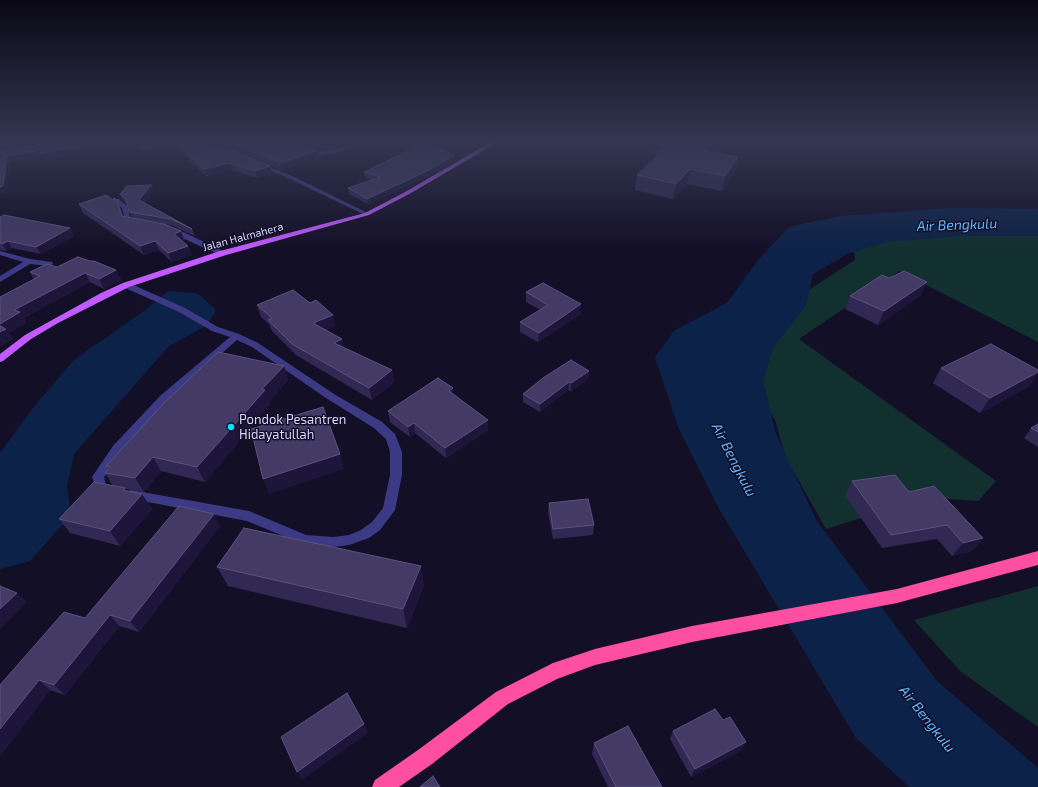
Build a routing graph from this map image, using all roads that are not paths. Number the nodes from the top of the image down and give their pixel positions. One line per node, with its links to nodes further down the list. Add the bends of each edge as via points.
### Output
1 (294, 179): 4 (street)
2 (431, 179): 4 (main road, Jalan Halmahera)
3 (117, 200): 5 (street, via 125,207 128,222)
4 (367, 214): 8 (main road, Jalan Halmahera)
5 (142, 225)
6 (163, 227): 8 (street)
7 (0, 253): 9 (street)
8 (223, 253): 12 (main road, Jalan Halmahera)
9 (29, 261): 10 (street); 11 (street)
10 (49, 264)
11 (0, 280)
12 (126, 285): 13 (street, via 182,310 215,330); 14 (main road, Jalan Halmahera, via 55,321 28,337)
13 (236, 336): 13 (street, via 164,398 117,449 98,477 101,487 107,492 249,516 305,540 334,542 365,534 376,526 389,510 396,475 396,452 391,437 378,425 330,396 255,344)
14 (0, 359)
15 (1038, 558): 16 (highway, via 897,596 692,634 595,657 553,672 502,698)
16 (382, 787)

